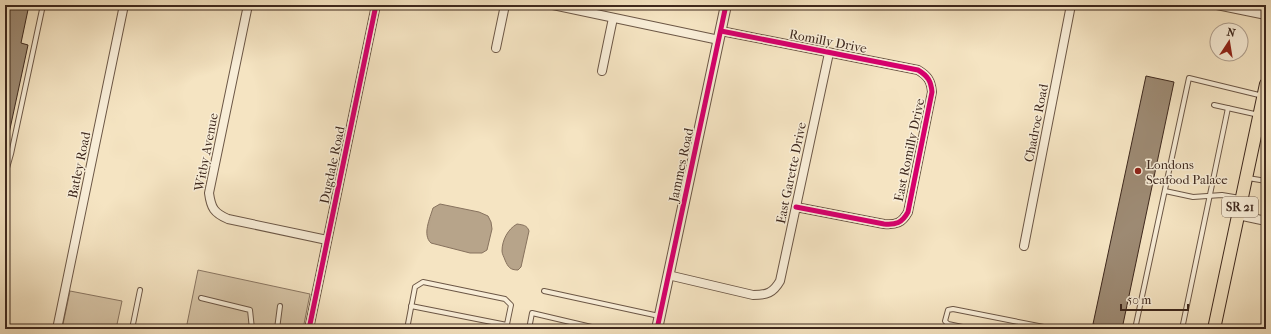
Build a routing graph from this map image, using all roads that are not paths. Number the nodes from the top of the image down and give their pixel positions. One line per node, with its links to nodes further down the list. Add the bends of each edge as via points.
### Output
1 (43, 5): 21 (lane)
2 (124, 5): 40 (street, Batley Road)
3 (248, 5): 30 (street, Witby Avenue, via 209,194 210,203 214,211 228,219)
4 (376, 5): 30 (street, Dugdale Road)
5 (505, 5): 13 (street)
6 (553, 5): 11 (street, Romilly Drive)
7 (726, 5): 12 (street, Jammes Road)
8 (1071, 5): 31 (street, Chadroe Road)
9 (1217, 5): 10 (street)
10 (1266, 15)
11 (613, 18): 12 (street, Romilly Drive); 15 (street)
12 (720, 36): 14 (street, Romilly Drive); 32 (street, Jammes Road)
13 (496, 48)
14 (829, 53): 16 (street, Romilly Drive, via 918,70); 27 (street, East Garette Drive)
15 (602, 71)
16 (929, 78): 27 (street, East Romilly Drive, via 932,92 910,204 904,219 891,225)
17 (1265, 90): 20 (main road, SR 21); 24 (lane, via 1189,78)
18 (1214, 105): 19 (lane)
19 (1228, 108): 20 (lane); 25 (lane)
20 (1259, 115): 22 (main road, SR 21)
21 (5, 175)
22 (1246, 178): 23 (lane); 26 (main road, SR 21)
23 (1266, 181)
24 (1165, 191): 25 (lane, via 1193,197); 51 (lane)
25 (1210, 197): 26 (lane, via 1222,195); 52 (lane)
26 (1242, 198): 28 (main road, SR 21)
27 (796, 207): 32 (street, East Garette Drive, via 780,281 769,293 753,295)
28 (1238, 215): 29 (street); 53 (main road, SR 21)
29 (1266, 221)
30 (327, 240): 44 (street, Dugdale Road)
31 (1024, 246)
32 (668, 276): 38 (street, Jammes Road)
33 (140, 290): 41 (lane)
34 (544, 291): 38 (lane)
35 (200, 298): 42 (lane, via 250,310)
36 (280, 306): 43 (lane)
37 (411, 306): 39 (lane); 39 (lane, via 415,287 423,282 505,300 511,305); 45 (lane)
38 (660, 316): 48 (street, Jammes Road)
39 (506, 327)
40 (57, 329)
41 (133, 329)
42 (252, 329)
43 (276, 329)
44 (309, 329)
45 (407, 329)
46 (529, 329): 47 (lane, via 532,313)
47 (600, 329)
48 (657, 329)
49 (972, 329): 50 (lane, via 948,324 945,321 948,310)
50 (1054, 329)
51 (1135, 329)
52 (1182, 329)
53 (1214, 329)

